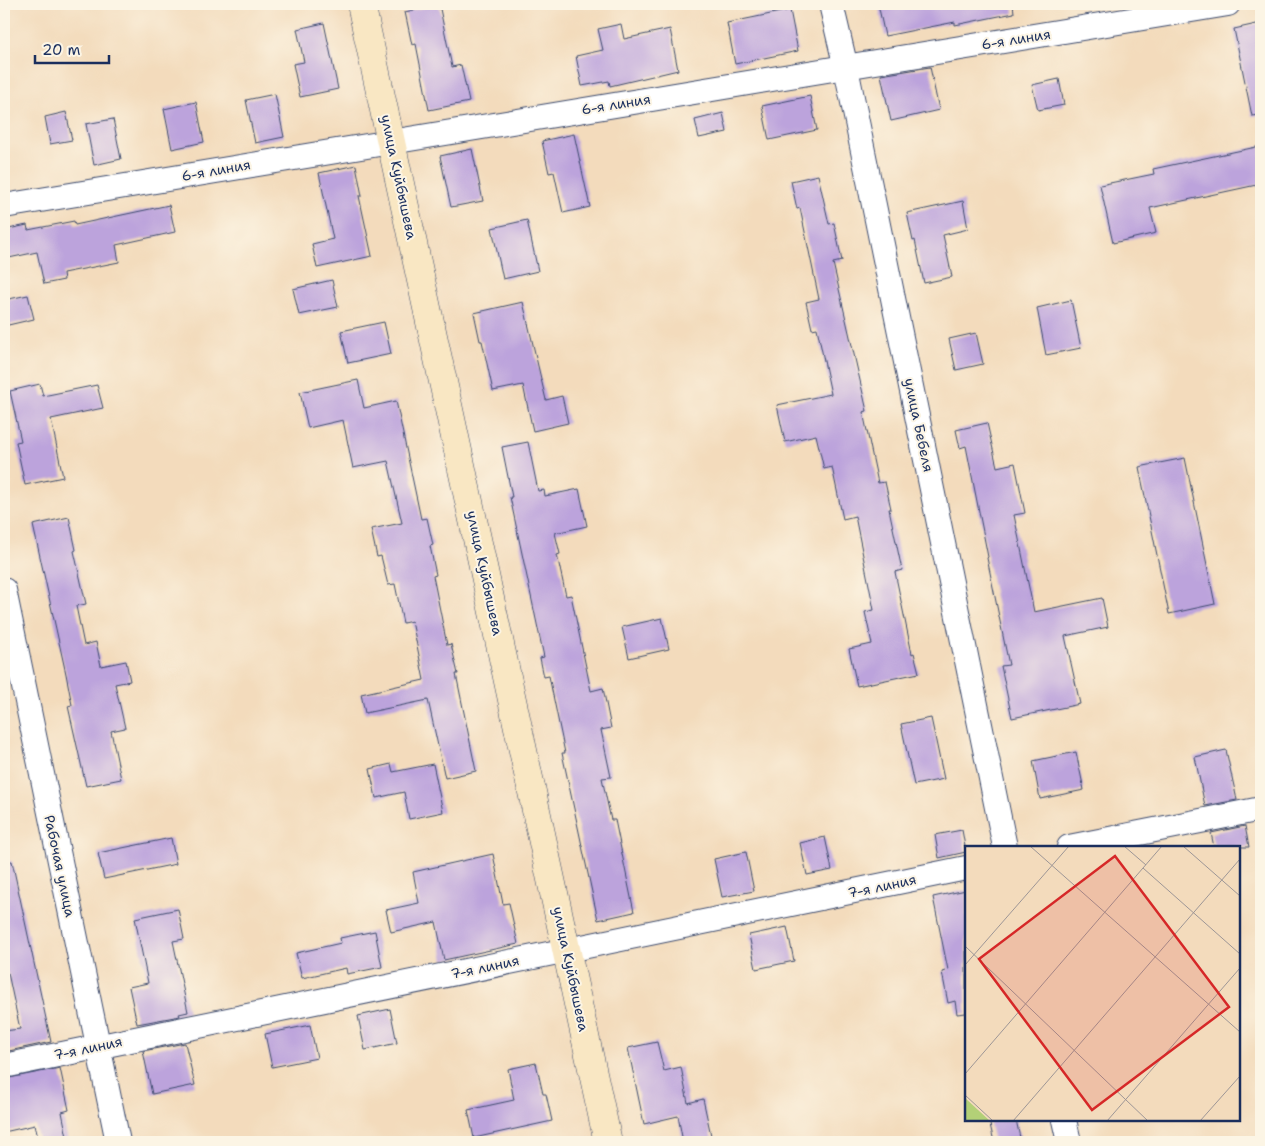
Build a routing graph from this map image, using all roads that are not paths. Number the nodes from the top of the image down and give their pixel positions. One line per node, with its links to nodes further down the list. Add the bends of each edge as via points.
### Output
1 (361, 4): 5 (street, улица Куйбышева)
2 (831, 4): 4 (street, улица Бебеля)
3 (1228, 4): 4 (street, 6-я линия)
4 (846, 68): 5 (street, 6-я линия); 9 (street, улица Бебеля)
5 (391, 140): 6 (street, 6-я линия); 12 (street, улица Куйбышева)
6 (4, 206)
7 (4, 590): 13 (street, Рабочая улица)
8 (1261, 809): 10 (street)
9 (1005, 846)
10 (1074, 846)
11 (965, 868): 12 (street, 7-я линия)
12 (567, 951): 13 (street, 7-я линия); 17 (street, улица Куйбышева)
13 (97, 1046): 14 (street, 7-я линия); 16 (street, Рабочая улица)
14 (4, 1066)
15 (1064, 1121): 18 (street)
16 (118, 1142)
17 (608, 1142)
18 (1069, 1142)

